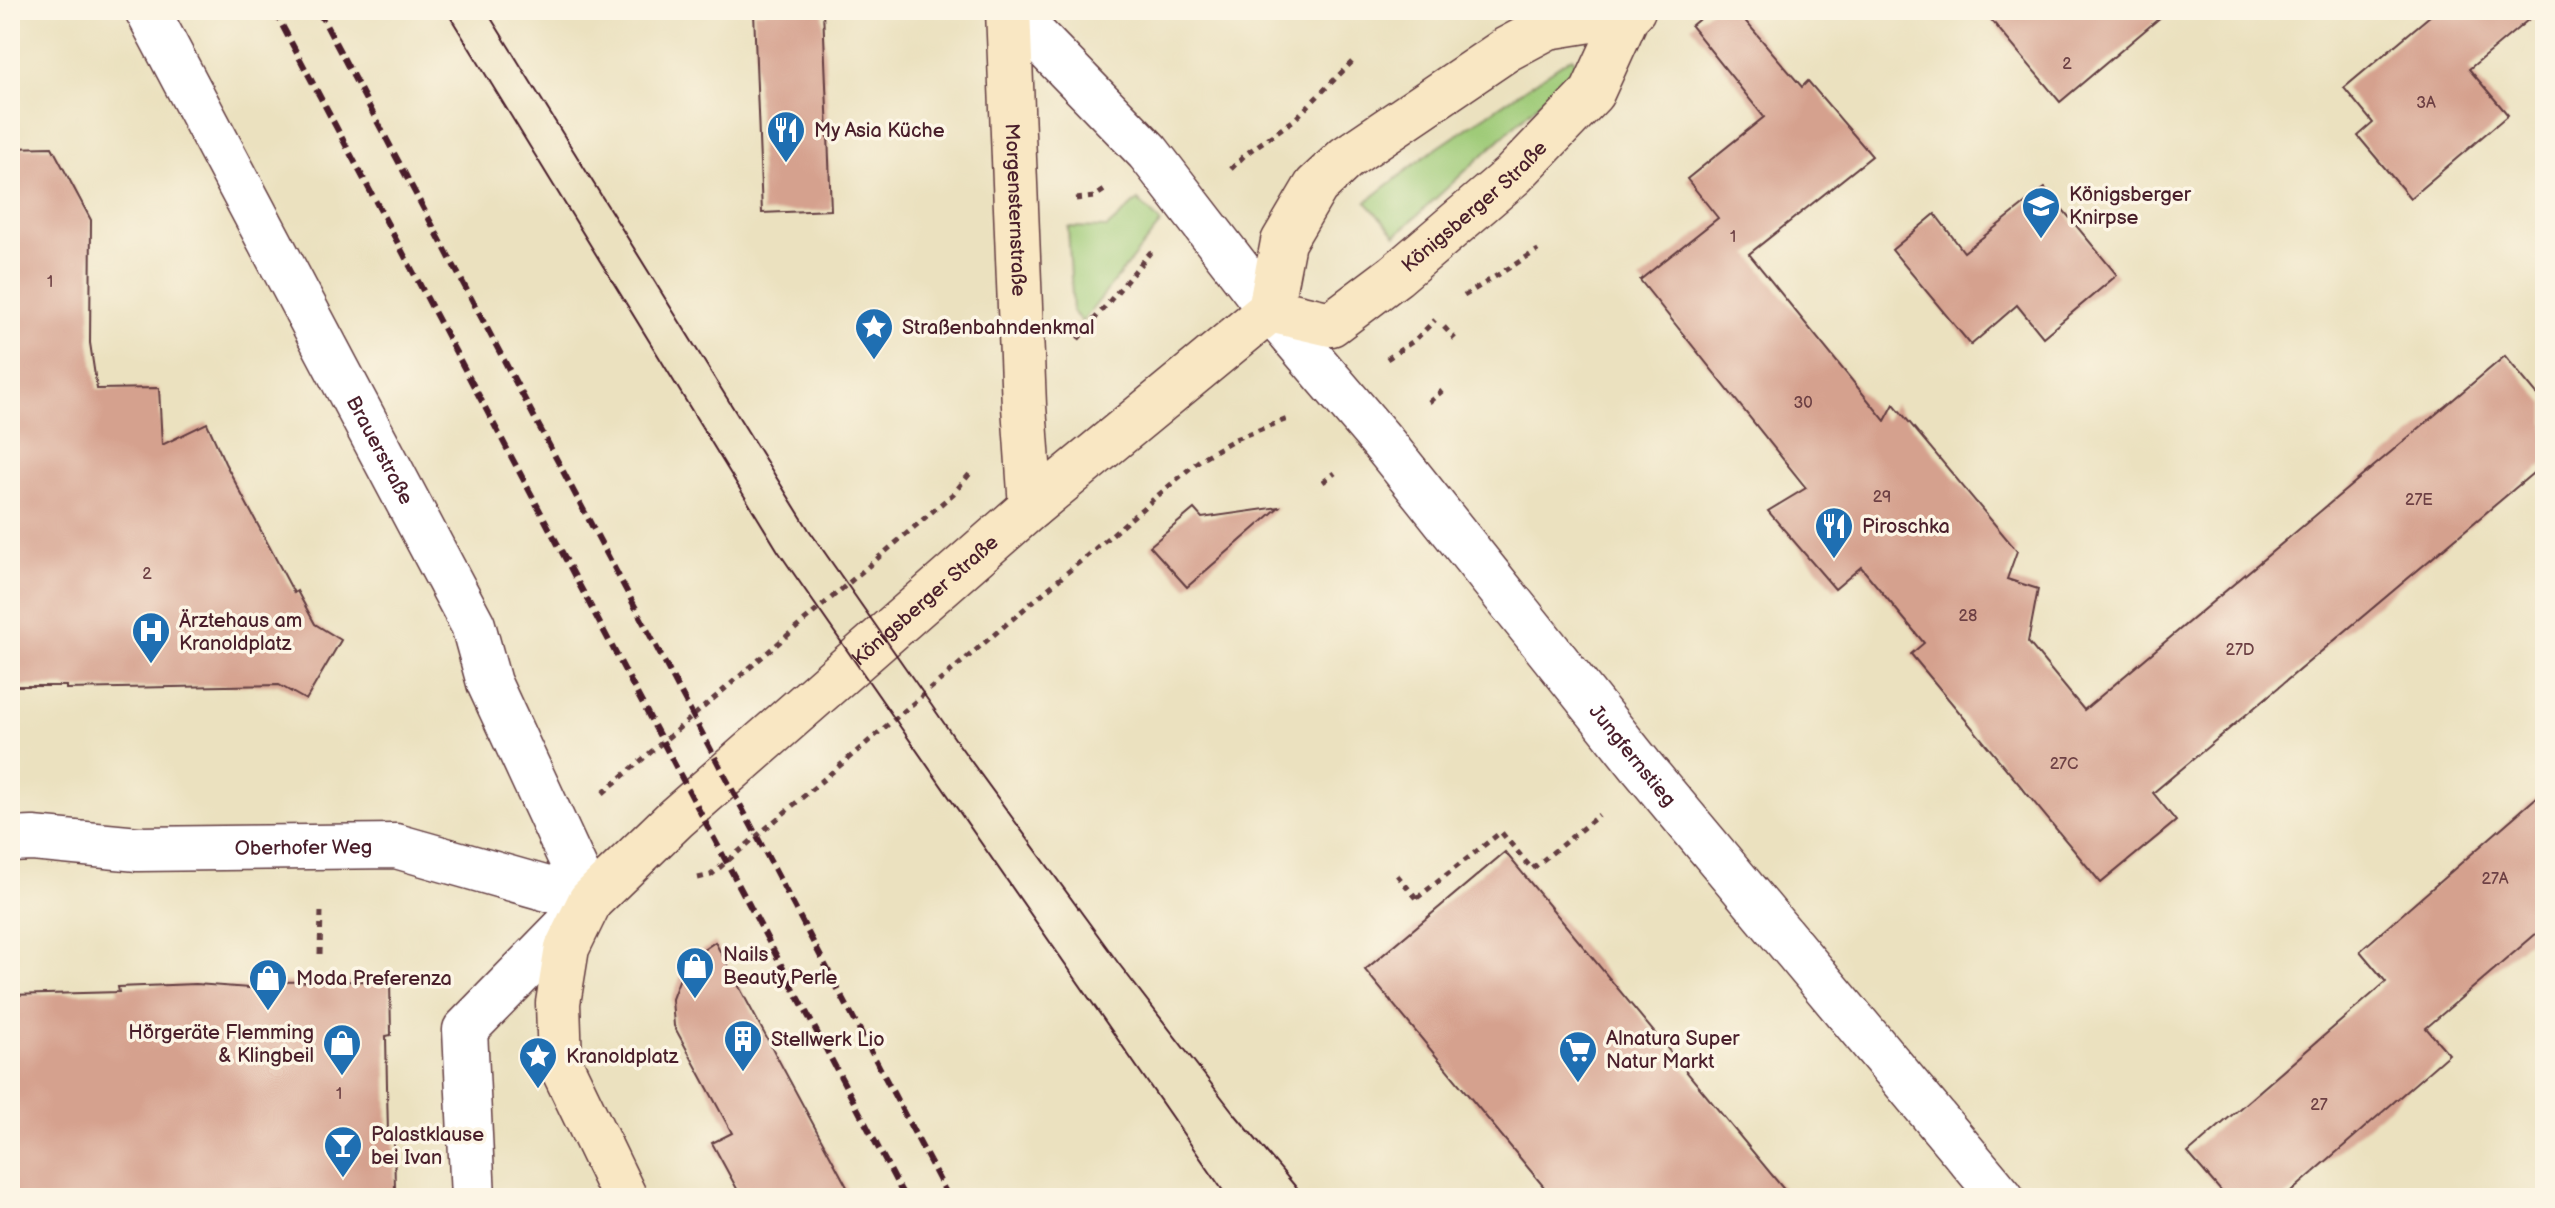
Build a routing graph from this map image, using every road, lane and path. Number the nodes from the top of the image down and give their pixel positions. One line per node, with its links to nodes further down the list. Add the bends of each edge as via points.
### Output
1 (147, 10): 25 (street, Brauerstraße, via 473,625 489,683)
2 (1009, 10): 11 (street, Morgensternstraße, via 1148,152); 18 (main road, Morgensternstraße)
3 (1630, 12): 11 (main road, Königsberger Straße, via 1548,27 1346,158 1316,186 1283,242); 11 (main road, Königsberger Straße, via 1592,93 1513,175 1396,275 1331,324)
4 (1356, 58): 5 (path)
5 (1294, 120)
6 (1111, 186): 7 (path, via 1094,197)
7 (1076, 199)
8 (1156, 245): 13 (path)
9 (1538, 250): 10 (path)
10 (1458, 300)
11 (1270, 310): 18 (main road, Königsberger Straße); 30 (street, Jungfernstieg)
12 (1444, 327): 14 (path)
13 (1084, 331)
14 (1455, 339)
15 (1442, 391): 16 (path)
16 (1429, 402)
17 (1202, 458): 23 (path)
18 (1031, 507): 25 (main road, Königsberger Straße, via 676,818)
19 (927, 516): 20 (path)
20 (615, 783)
21 (1599, 815): 24 (path, via 1532,869 1501,832 1418,900)
22 (10, 840): 25 (street, Oberhofer Weg, via 138,849 396,846)
23 (711, 875)
24 (1397, 875)
25 (590, 901): 28 (street, via 465,1030); 29 (main road, via 567,948 558,1003 560,1063)
26 (321, 910): 27 (path)
27 (320, 954)
28 (473, 1198)
29 (625, 1198)
30 (2002, 1198)

